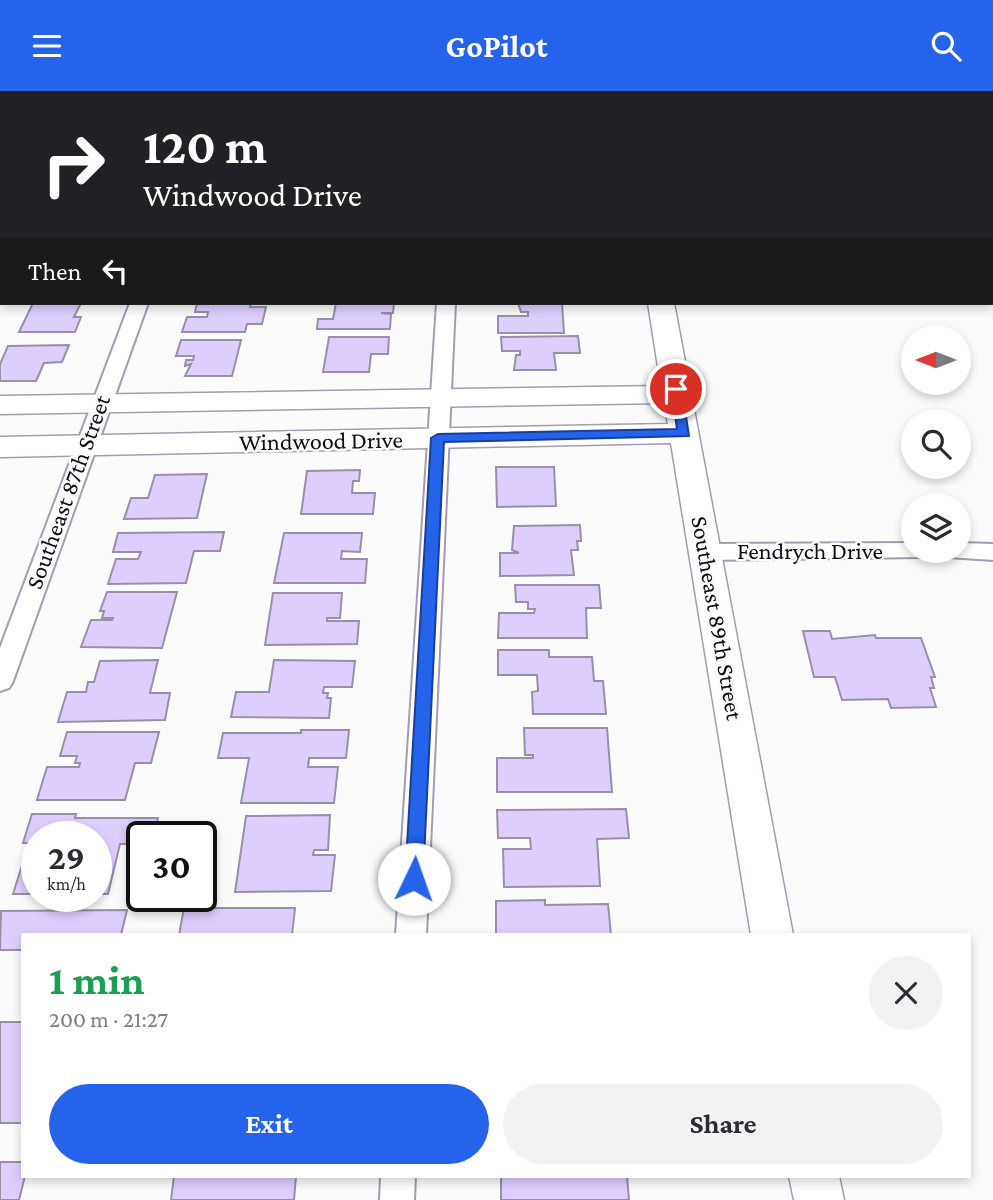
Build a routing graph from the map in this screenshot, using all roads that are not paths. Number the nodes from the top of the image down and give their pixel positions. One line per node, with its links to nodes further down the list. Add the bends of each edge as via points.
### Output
1 (138, 305): 6 (street, Southeast 87th Street)
2 (446, 305): 5 (street)
3 (661, 305): 4 (street, Southeast 89th Street)
4 (677, 394): 5 (street, Windwood Drive); 8 (street, Southeast 89th Street)
5 (440, 397): 6 (street, Windwood Drive); 9 (street)
6 (100, 404): 7 (street, Windwood Drive); 10 (street, Southeast 87th Street)
7 (0, 405)
8 (685, 433): 9 (street, Windwood Drive); 14 (street, Southeast 89th Street)
9 (438, 438): 10 (street, Windwood Drive); 17 (street)
10 (85, 446): 11 (street, Windwood Drive); 16 (street, Southeast 87th Street)
11 (0, 447)
12 (901, 551): 14 (street, Fendrych Drive)
13 (971, 551): 15 (street)
14 (706, 552): 18 (street, Southeast 89th Street)
15 (993, 552)
16 (0, 681)
17 (411, 933)
18 (772, 933)
19 (398, 1178): 21 (street)
20 (814, 1178): 22 (street)
21 (397, 1200)
22 (819, 1200)

